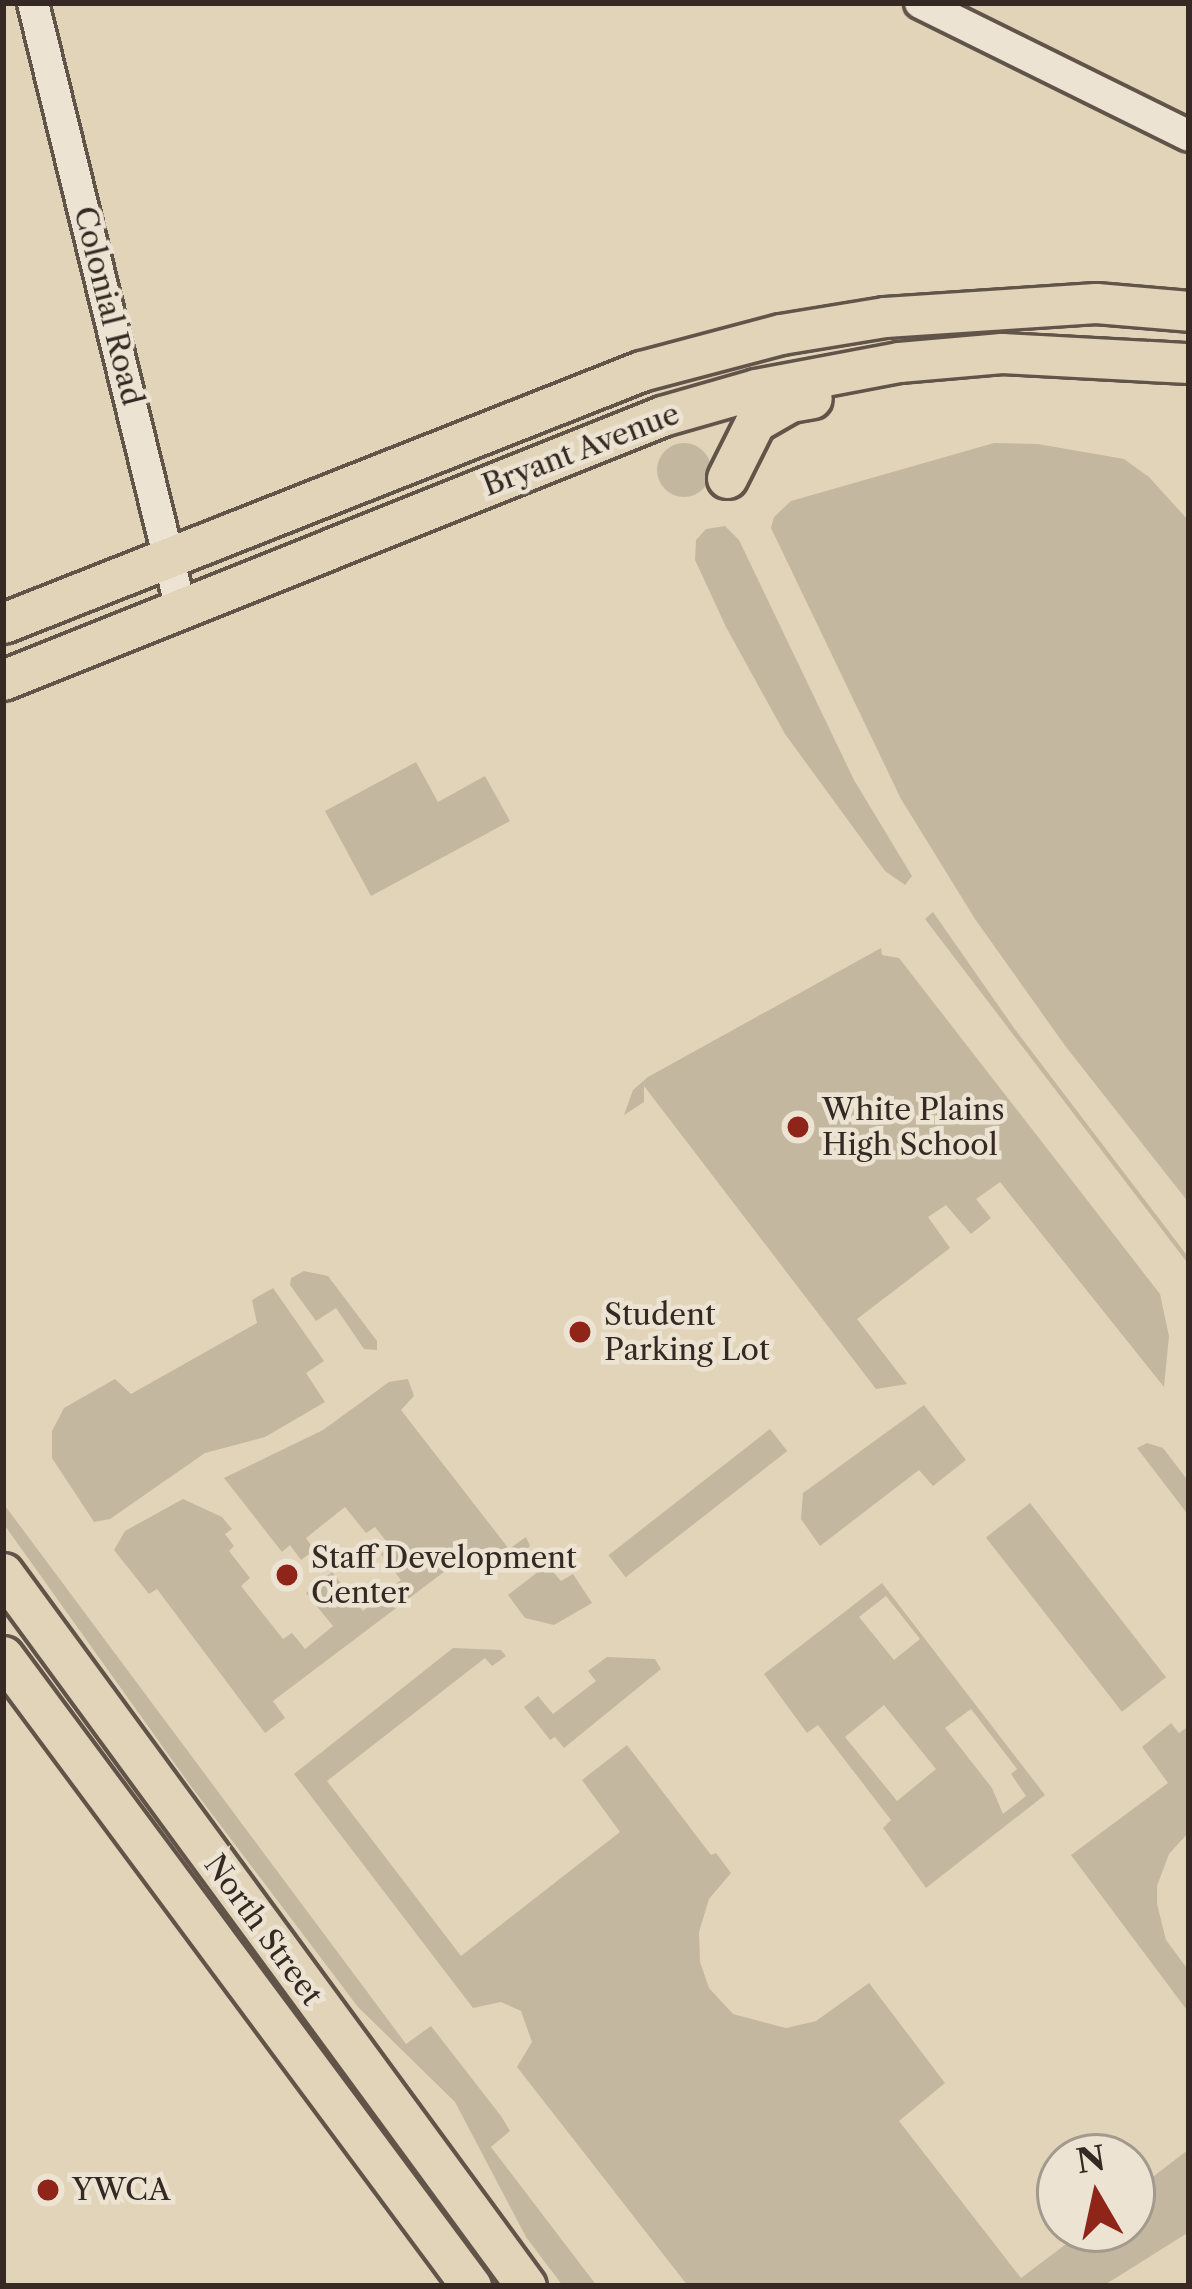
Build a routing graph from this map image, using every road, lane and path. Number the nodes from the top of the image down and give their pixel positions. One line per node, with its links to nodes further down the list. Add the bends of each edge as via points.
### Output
1 (33, 3): 7 (street, Colonial Road)
2 (920, 3): 3 (street)
3 (1189, 136)
4 (1189, 311): 7 (main road, Bryant Avenue, via 1030,306 781,334 641,371)
5 (1189, 363): 6 (main road, via 1112,378 935,380 790,402 754,422); 8 (main road, Bryant Avenue, via 1002,353 756,388 662,416)
6 (727, 478)
7 (169, 556): 8 (street, Colonial Road); 9 (main road, Bryant Avenue)
8 (181, 609): 10 (main road, Bryant Avenue)
9 (3, 623)
10 (3, 680)
11 (3, 1573): 14 (main road, North Street)
12 (3, 1656): 13 (main road, North Street)
13 (471, 2286)
14 (526, 2286)

